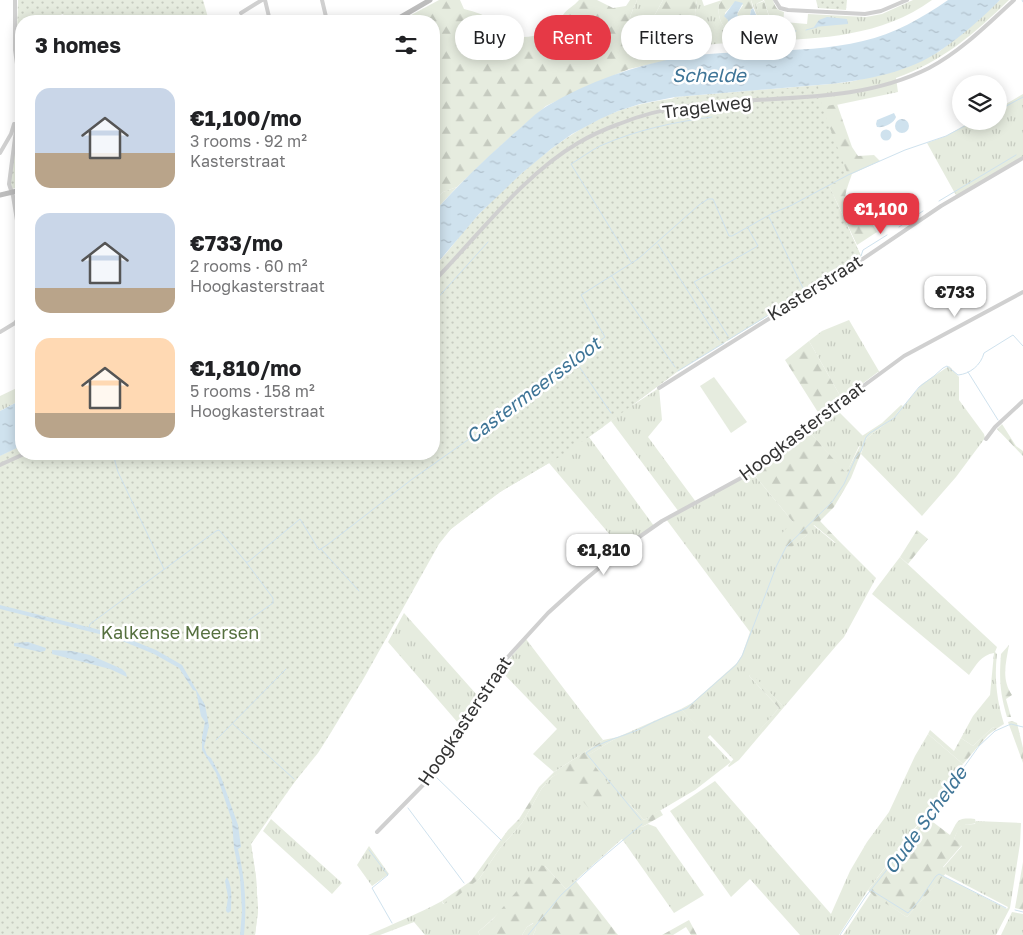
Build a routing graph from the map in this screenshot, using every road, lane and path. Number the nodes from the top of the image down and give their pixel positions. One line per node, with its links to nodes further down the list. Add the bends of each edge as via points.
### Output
1 (15, 0): 9 (street)
2 (264, 0): 8 (street); 10 (street)
3 (322, 0): 11 (street)
4 (430, 0): 12 (main road)
5 (775, 0): 6 (street, via 780,8 843,13 875,12)
6 (907, 0)
7 (1014, 0): 21 (street, Tragelweg, via 970,40 942,60 888,84 835,95 688,106 642,116 603,130 577,143 536,175)
8 (241, 13)
9 (15, 15)
10 (268, 15)
11 (325, 15)
12 (404, 15)
13 (15, 122): 15 (street)
14 (15, 137): 18 (street, via 9,184)
15 (0, 153)
16 (1023, 158): 25 (street, Kasterstraat, via 941,206 845,271)
17 (15, 191): 18 (main road)
18 (12, 192): 19 (main road); 20 (street)
19 (0, 194)
20 (15, 210)
21 (440, 274)
22 (1023, 292): 30 (street, Hoogkasterstraat, via 904,356 752,472 662,521 581,583 506,658 422,785)
23 (15, 323): 24 (street)
24 (0, 332)
25 (659, 388)
26 (1023, 402): 27 (street)
27 (986, 439)
28 (15, 458): 29 (street)
29 (0, 465)
30 (377, 832)

